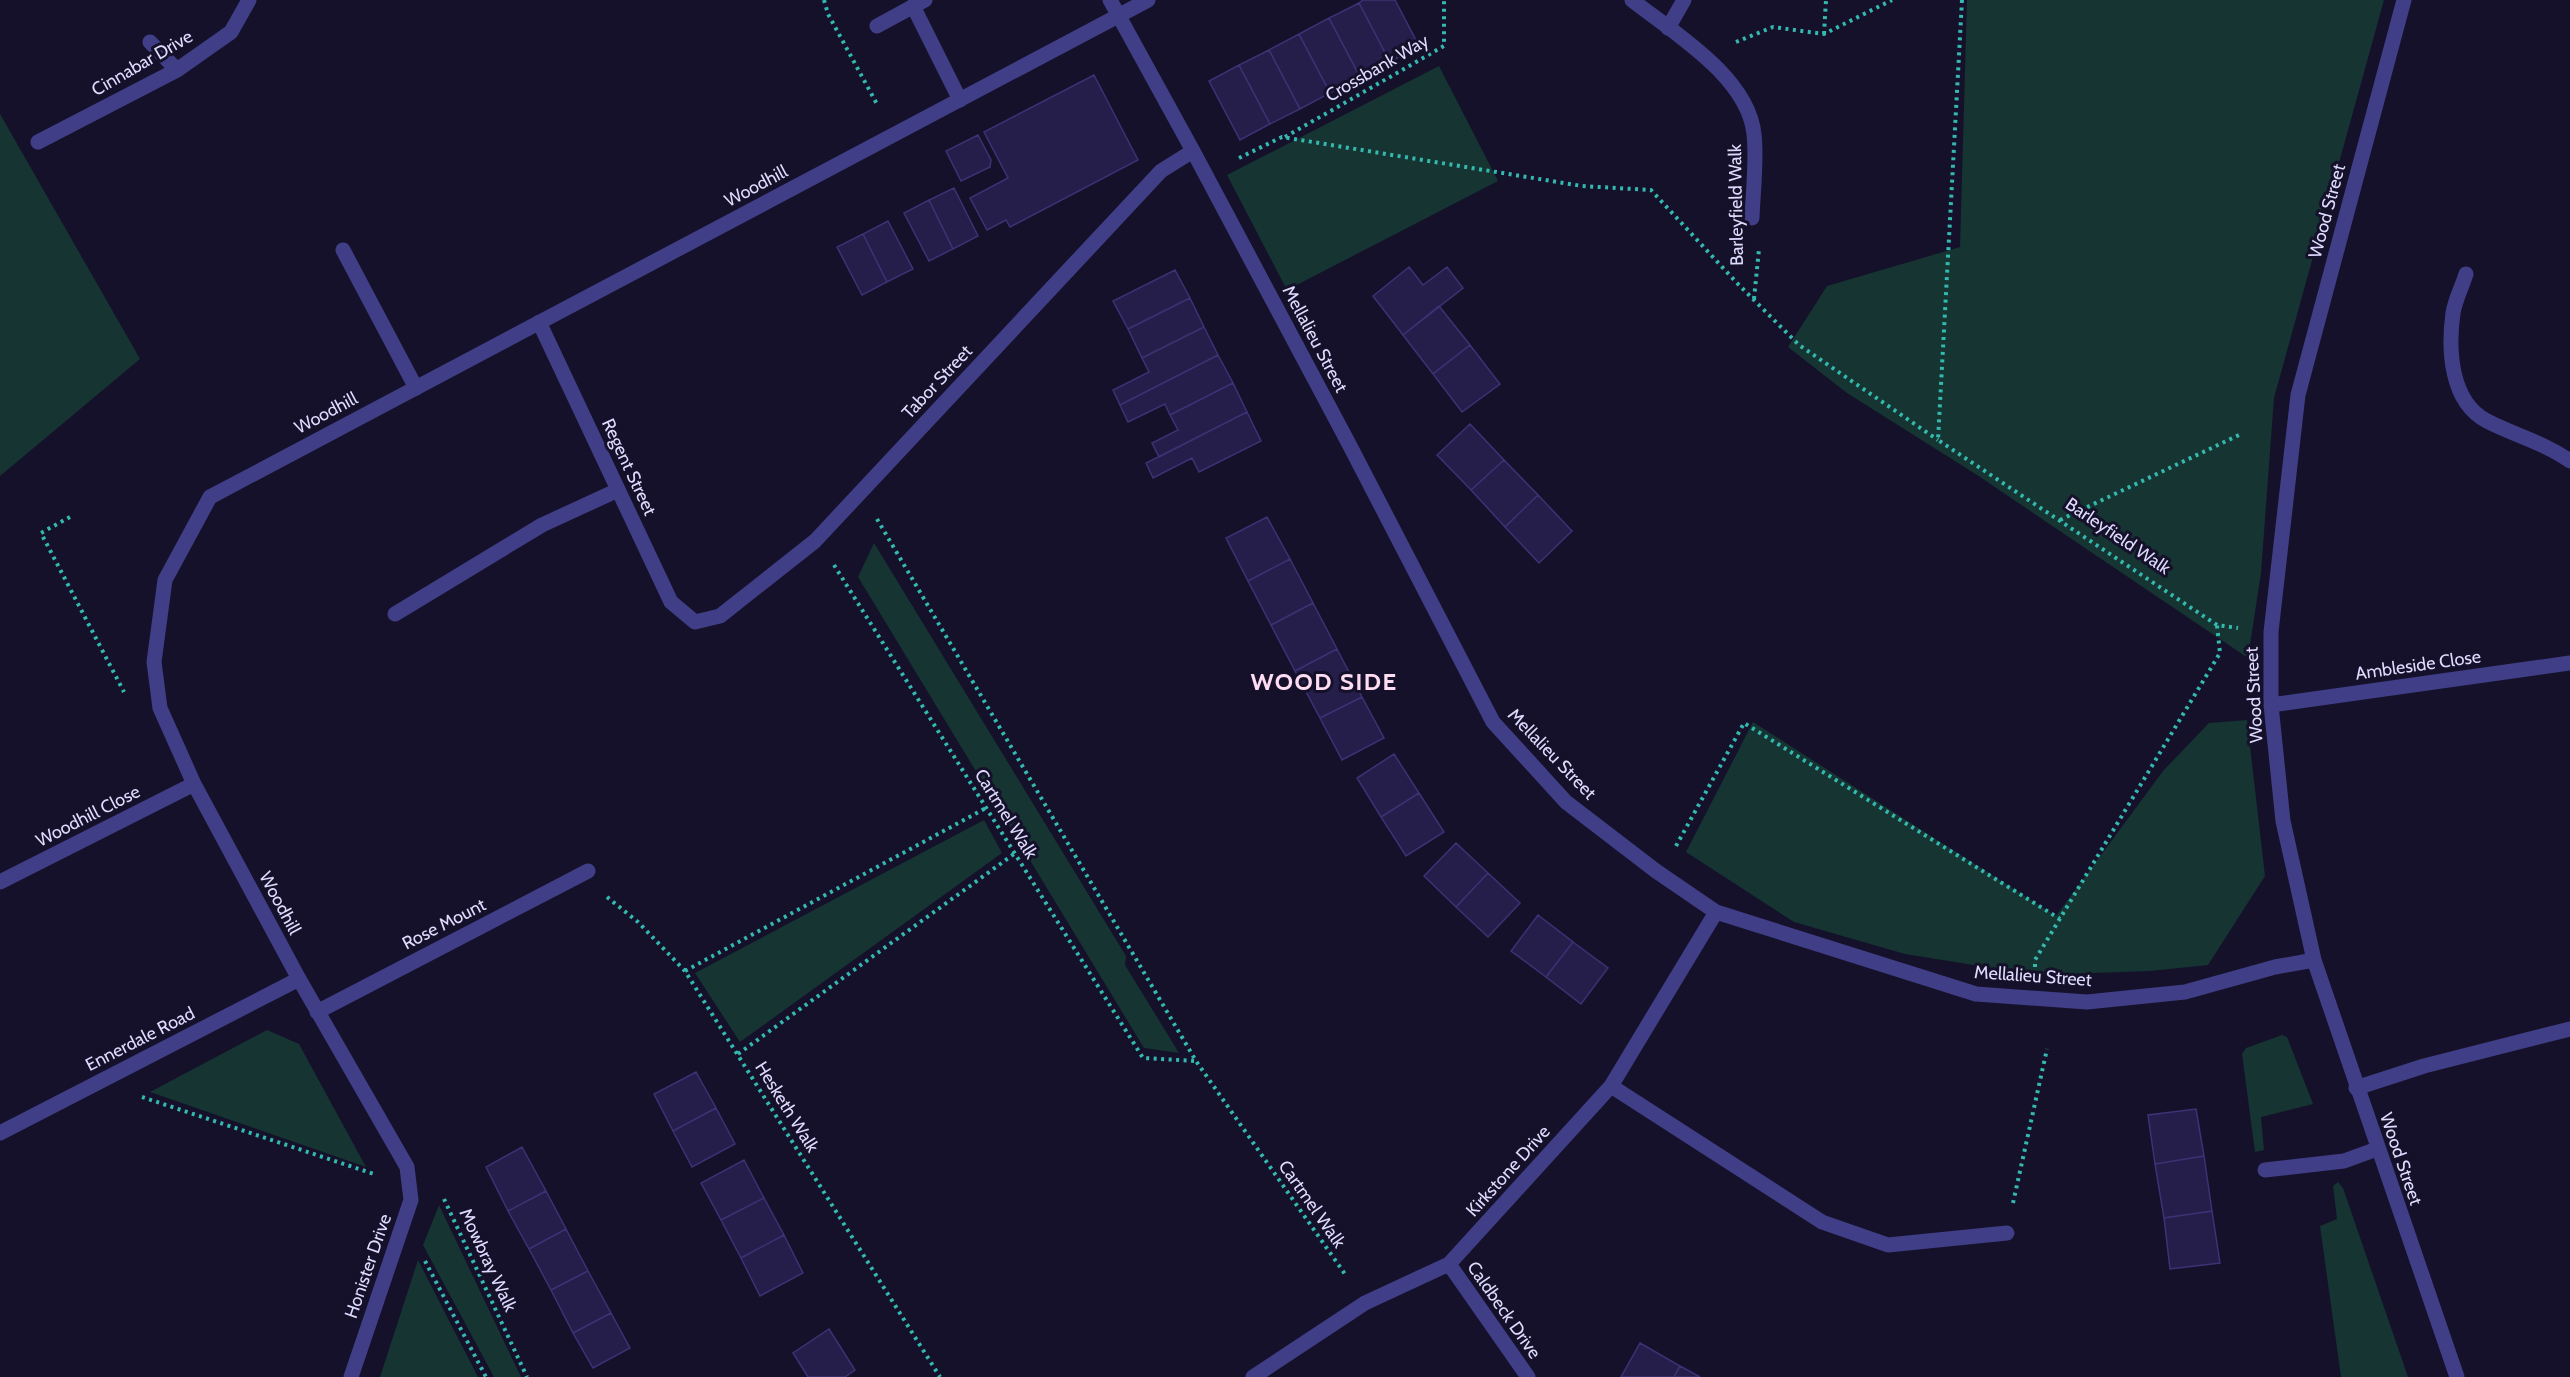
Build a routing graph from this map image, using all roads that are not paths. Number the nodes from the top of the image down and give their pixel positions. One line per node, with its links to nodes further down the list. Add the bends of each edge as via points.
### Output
1 (249, 0): 12 (street, Cinnabar Drive, via 231,32)
2 (1110, 0): 8 (street, Mellalieu Street)
3 (1148, 0): 8 (street, Woodhill)
4 (1632, 0): 10 (street, Barleyfield Walk)
5 (1684, 0): 10 (street)
6 (2404, 0): 26 (street, Wood Street, via 2298,395 2271,632)
7 (919, 3): 9 (street); 13 (street)
8 (1119, 16): 13 (street, Woodhill); 15 (street, Mellalieu Street)
9 (877, 26)
10 (1668, 28): 16 (street, Barleyfield Walk, via 1730,81 1745,105 1754,133)
11 (150, 42): 12 (street)
12 (177, 70): 14 (street, Cinnabar Drive)
13 (960, 100): 19 (street, Woodhill)
14 (38, 142)
15 (1193, 151): 24 (street, Tabor Street, via 1161,171 815,541 720,616); 30 (street, Mellalieu Street, via 1493,722 1566,802)
16 (1752, 218)
17 (343, 250): 20 (street)
18 (2466, 274): 21 (street, via 2454,311 2451,343 2461,394 2471,409 2486,420)
19 (539, 322): 20 (street, Woodhill); 22 (street, Regent Street)
20 (416, 388): 27 (street, Woodhill, via 210,498 165,580 154,662 160,708)
21 (2570, 461)
22 (618, 490): 23 (street, via 542,525); 24 (street, Regent Street, via 671,602)
23 (395, 615)
24 (695, 622)
25 (2570, 663): 26 (street, Ambleside Close)
26 (2271, 705): 31 (street, Wood Street, via 2283,821)
27 (194, 784): 29 (street, Woodhill Close); 32 (street, Woodhill)
28 (588, 871): 33 (street, Rose Mount)
29 (1, 879)
30 (1716, 912): 31 (street, Mellalieu Street, via 1976,994 2086,1002 2185,992); 35 (street, Kirkstone Drive)
31 (2314, 960): 36 (street, Wood Street)
32 (299, 979): 33 (street, Woodhill); 37 (street, Ennerdale Road)
33 (317, 1012): 39 (street, Woodhill)
34 (2570, 1029): 36 (street, via 2434,1063)
35 (1611, 1086): 41 (street, via 1822,1222 1888,1245); 42 (street, Kirkstone Drive)
36 (2356, 1088): 38 (street, Wood Street)
37 (0, 1133)
38 (2377, 1149): 40 (street, via 2344,1161); 46 (street, Wood Street)
39 (407, 1167): 43 (street, Honister Drive, via 411,1200)
40 (2265, 1170)
41 (2007, 1233)
42 (1449, 1264): 44 (street, Kirkstone Drive, via 1365,1303); 45 (street, Caldbeck Drive)
43 (351, 1377)
44 (1253, 1377)
45 (1528, 1377)
46 (2457, 1377)

